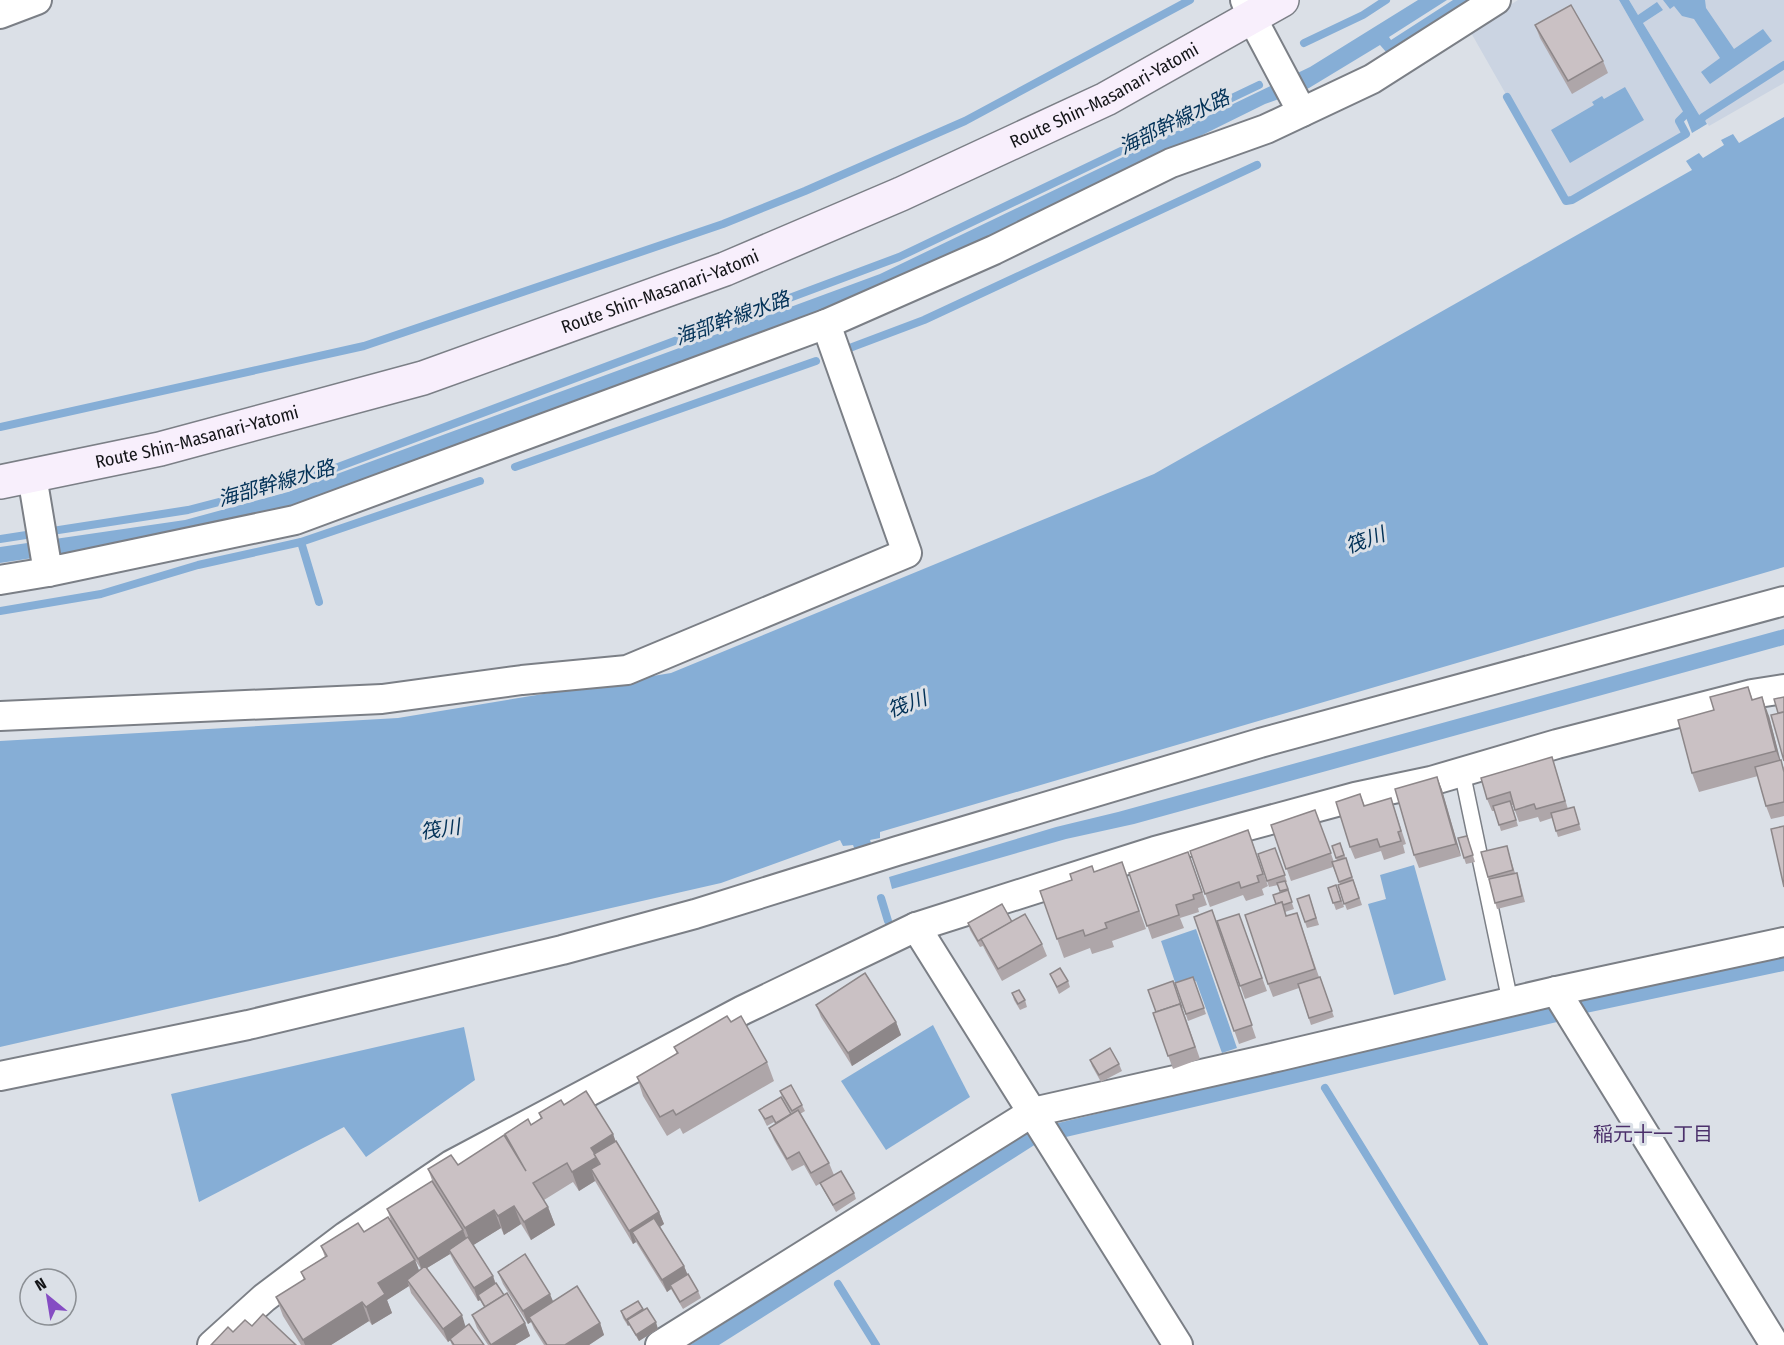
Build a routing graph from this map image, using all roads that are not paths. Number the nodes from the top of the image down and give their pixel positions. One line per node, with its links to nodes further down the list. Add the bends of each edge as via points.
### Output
1 (37, 0): 5 (street)
2 (1282, 0): 4 (main road, Route Shin-Masanari-Yatomi)
3 (1497, 0): 6 (street, via 1372,79)
4 (1248, 9): 6 (street); 8 (main road, Route Shin-Masanari-Yatomi, via 1106,99 902,194 725,268 423,378 160,449)
5 (0, 14)
6 (1294, 97): 7 (street, via 1266,129 1171,163 994,250)
7 (826, 324): 10 (street, via 295,520); 14 (street, via 908,553 627,670 382,699)
8 (32, 476): 9 (main road, Route Shin-Masanari-Yatomi); 10 (street)
9 (0, 482)
10 (47, 567): 11 (street)
11 (0, 580)
12 (1784, 601): 20 (street, via 1260,742 695,914 562,950 248,1024)
13 (1784, 689): 15 (street, via 1568,741)
14 (0, 716)
15 (1462, 772): 16 (street, via 1155,851); 19 (lane)
16 (916, 927): 21 (street); 23 (street, via 743,1010 451,1165 264,1298)
17 (1784, 942): 18 (street)
18 (1557, 993): 19 (street); 26 (street)
19 (1510, 1001): 21 (street, via 1281,1056)
20 (0, 1076)
21 (1042, 1126): 24 (street); 25 (street)
22 (1784, 1339): 26 (street)
23 (213, 1345)
24 (660, 1345)
25 (1178, 1345)
26 (1774, 1345)

